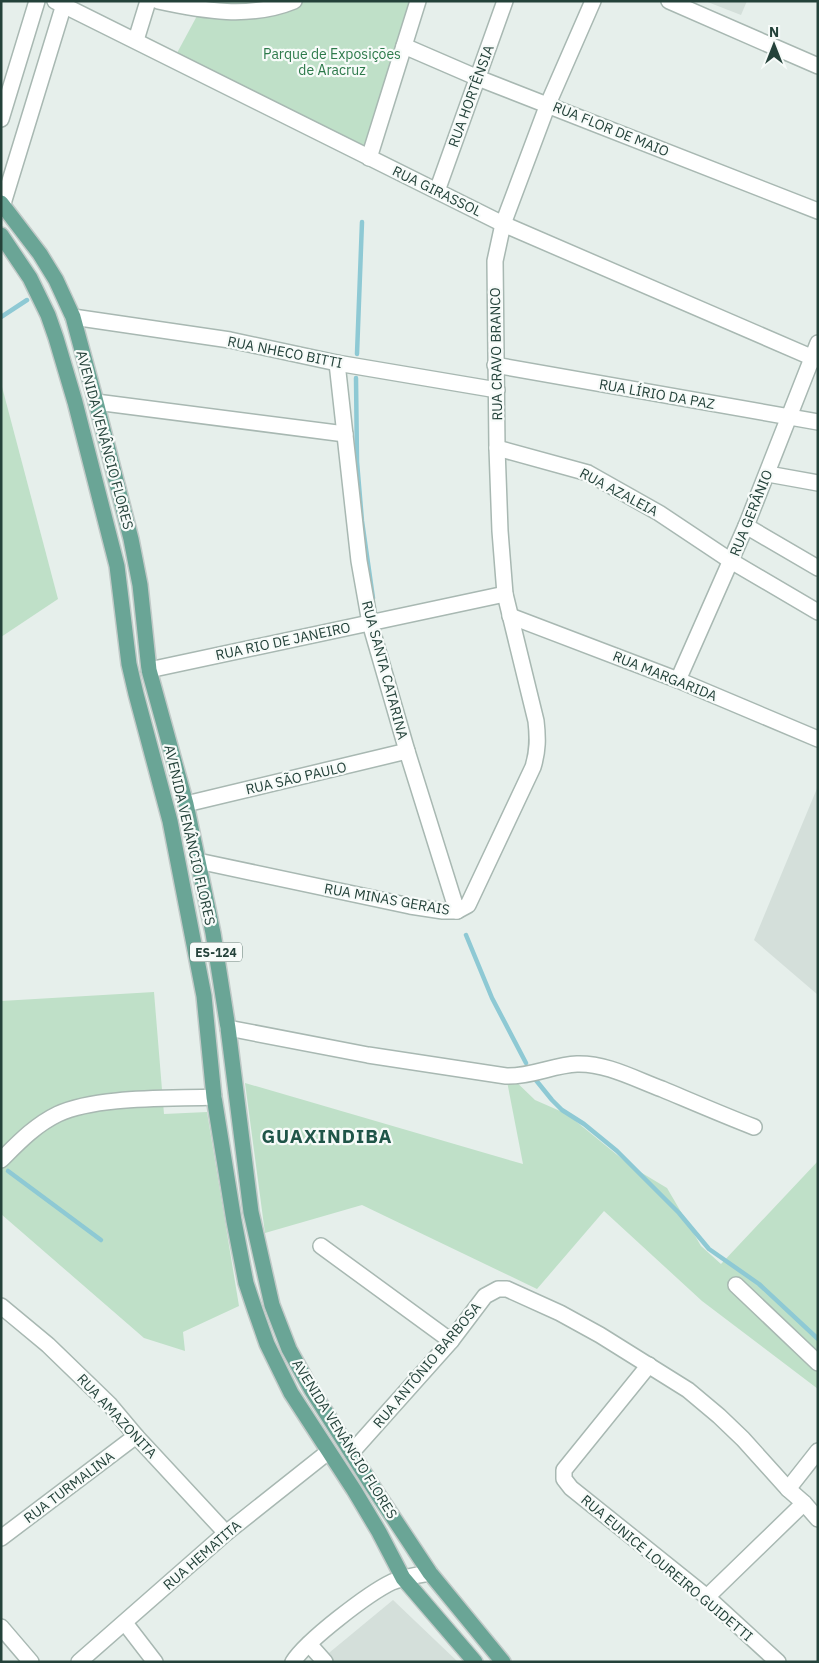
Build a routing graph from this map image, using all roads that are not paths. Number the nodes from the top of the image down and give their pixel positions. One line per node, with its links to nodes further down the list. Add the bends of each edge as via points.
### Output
1 (37, 1): 16 (street)
2 (148, 1): 11 (street)
3 (158, 1): 10 (street)
4 (294, 1): 10 (street, via 265,10)
5 (418, 1): 12 (street)
6 (505, 1): 14 (street, RUA HORTÊNSIA)
7 (593, 1): 15 (street, RUA CRAVO BRANCO)
8 (669, 1): 13 (street)
9 (62, 2): 11 (street, RUA GIRASSOL); 19 (street)
10 (219, 6)
11 (136, 40): 17 (street, RUA GIRASSOL)
12 (404, 46): 14 (street, RUA FLOR DE MAIO); 17 (street)
13 (818, 66)
14 (478, 78): 15 (street, RUA FLOR DE MAIO); 18 (street, RUA HORTÊNSIA)
15 (548, 104): 20 (street, RUA FLOR DE MAIO); 21 (street, RUA CRAVO BRANCO)
16 (1, 119)
17 (369, 158): 18 (street, RUA GIRASSOL)
18 (438, 191): 21 (street, RUA GIRASSOL)
19 (2, 206): 23 (main road, AVENIDA VENÂNCIO FLORES / ES-124, via 43,258)
20 (818, 211)
21 (503, 224): 25 (street, RUA GIRASSOL); 27 (street, RUA CRAVO BRANCO, via 495,261)
22 (1, 236): 52 (main road, AVENIDA VENÂNCIO FLORES / ES-124, via 30,278 48,315 65,366 117,566 129,664 170,821 201,978)
23 (73, 317): 26 (street, RUA NHECO BITTI, via 230,340); 29 (main road, AVENIDA VENÂNCIO FLORES / ES-124)
24 (818, 343): 25 (street, RUA GERÂNIO)
25 (815, 359): 30 (street, RUA GERÂNIO)
26 (337, 363): 28 (street, RUA NHECO BITTI); 32 (street, RUA SANTA CATARINA)
27 (496, 365): 28 (street, RUA CRAVO BRANCO); 30 (street, RUA LÍRIO DA PAZ)
28 (497, 390): 33 (street, RUA CRAVO BRANCO)
29 (96, 402): 32 (street); 43 (main road, AVENIDA VENÂNCIO FLORES / ES-124, via 140,586)
30 (789, 417): 31 (street, RUA LÍRIO DA PAZ); 34 (street, RUA GERÂNIO)
31 (818, 422)
32 (345, 434): 42 (street, RUA SANTA CATARINA, via 359,561)
33 (497, 448): 37 (street, RUA AZALEIA, via 588,473); 39 (street, RUA CRAVO BRANCO)
34 (768, 474): 35 (street); 36 (street, RUA GERÂNIO)
35 (818, 483)
36 (746, 526): 37 (street, RUA GERÂNIO); 38 (street)
37 (732, 561): 40 (street, RUA AZALEIA); 44 (street, RUA GERÂNIO)
38 (818, 568)
39 (505, 594): 41 (street, RUA CRAVO BRANCO); 42 (street, RUA RIO DE JANEIRO)
40 (818, 612)
41 (510, 616): 44 (street, RUA MARGARIDA); 45 (street, RUA CRAVO BRANCO)
42 (370, 622): 43 (street, RUA RIO DE JANEIRO); 47 (street, RUA SANTA CATARINA)
43 (149, 670): 48 (main road, AVENIDA VENÂNCIO FLORES / ES-124)
44 (678, 680): 46 (street, RUA MARGARIDA)
45 (536, 721): 50 (street, RUA MINAS GERAIS, via 538,745 533,767 468,905)
46 (818, 739)
47 (407, 751): 48 (street, RUA SÃO PAULO); 50 (street, RUA SANTA CATARINA)
48 (186, 804): 49 (main road, AVENIDA VENÂNCIO FLORES / ES-124)
49 (198, 861): 50 (street, RUA MINAS GERAIS, via 410,906); 51 (main road, AVENIDA VENÂNCIO FLORES / ES-124)
50 (457, 911)
51 (228, 1028): 53 (street, via 494,1075 515,1077 577,1064 600,1066); 64 (main road, AVENIDA VENÂNCIO FLORES / ES-124, via 251,1212 272,1304 311,1389)
52 (214, 1097): 54 (street, via 87,1105 58,1114 35,1128); 63 (main road, AVENIDA VENÂNCIO FLORES / ES-124, via 246,1283 267,1344 291,1393)
53 (754, 1127)
54 (1, 1160)
55 (321, 1246): 58 (street)
56 (736, 1285): 59 (street)
57 (1, 1306): 61 (street, RUA AMAZONITA, via 80,1375)
58 (451, 1341): 60 (street, RUA ANTÔNIO BARBOSA, via 485,1296 498,1289 508,1289 560,1313); 64 (street, RUA ANTÔNIO BARBOSA)
59 (818, 1363)
60 (649, 1365): 65 (street, via 720,1416); 72 (street, RUA EUNICE LOUREIRO GUIDETTI, via 564,1470 564,1478 570,1488)
61 (136, 1436): 68 (street, RUA AMAZONITA); 69 (street, RUA TURMALINA)
62 (818, 1451): 65 (street)
63 (328, 1452): 68 (street, RUA HEMATITA); 71 (main road, AVENIDA VENÂNCIO FLORES / ES-124, via 354,1490)
64 (352, 1452): 70 (main road, AVENIDA VENÂNCIO FLORES / ES-124)
65 (788, 1489): 66 (street)
66 (804, 1503): 67 (street); 72 (street)
67 (818, 1519)
68 (226, 1533): 73 (street, RUA HEMATITA)
69 (1, 1538)
70 (430, 1573): 71 (street); 82 (main road, AVENIDA VENÂNCIO FLORES / ES-124)
71 (403, 1578): 75 (street, via 351,1609); 81 (main road, AVENIDA VENÂNCIO FLORES / ES-124)
72 (708, 1597): 83 (street, RUA EUNICE LOUREIRO GUIDETTI)
73 (125, 1622): 77 (street, RUA HEMATITA); 78 (street)
74 (1, 1626): 76 (street)
75 (309, 1644): 79 (street); 80 (street)
76 (31, 1662)
77 (79, 1662)
78 (155, 1662)
79 (294, 1662)
80 (324, 1662)
81 (475, 1662)
82 (503, 1662)
83 (778, 1662)

